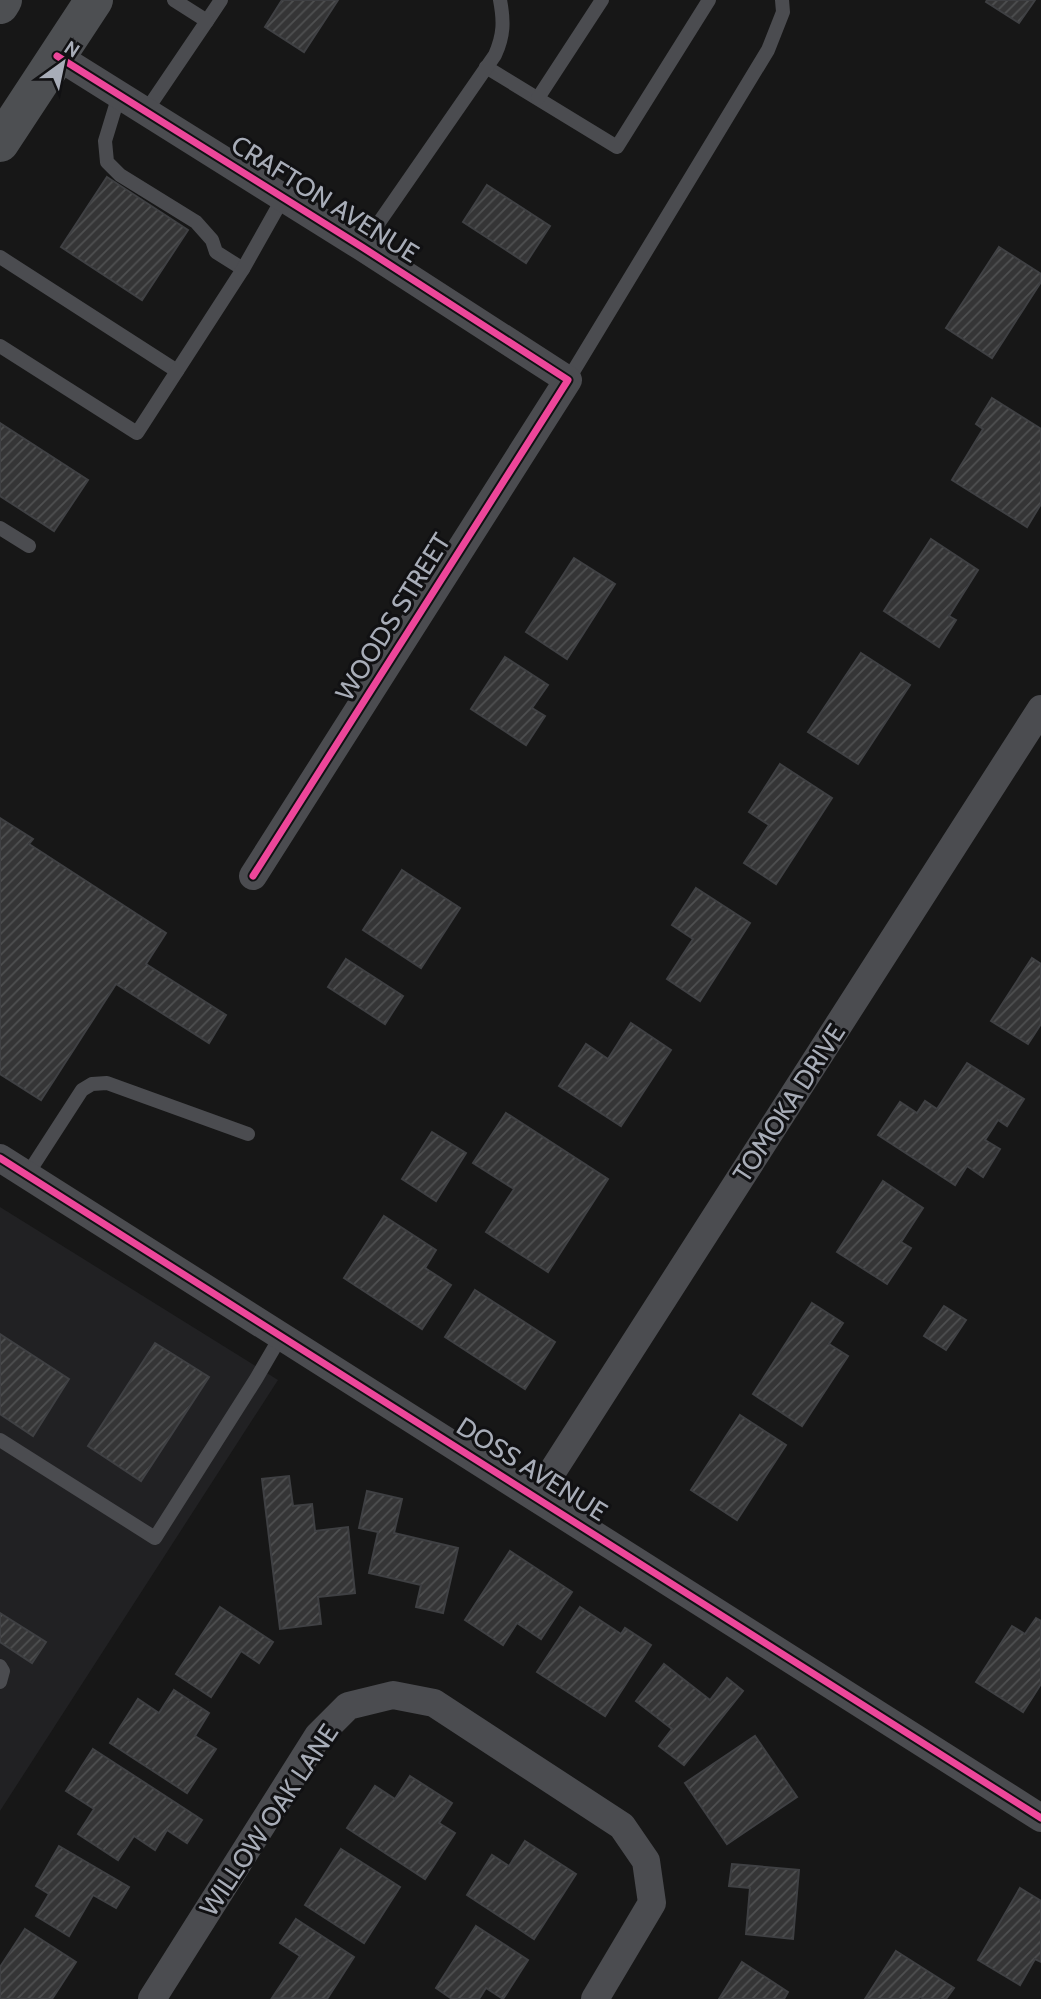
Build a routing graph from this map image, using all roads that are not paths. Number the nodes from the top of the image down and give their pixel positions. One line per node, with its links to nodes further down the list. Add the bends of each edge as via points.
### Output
1 (3, 0): 9 (main road)
2 (94, 0): 11 (main road)
3 (174, 0): 10 (lane)
4 (221, 0): 10 (lane)
5 (499, 0): 12 (lane, via 504,19 502,39)
6 (602, 0): 14 (lane)
7 (709, 0): 14 (lane, via 617,147)
8 (782, 0): 23 (lane, via 783,12 768,50)
9 (0, 5)
10 (207, 22): 15 (lane)
11 (57, 56): 13 (street, CRAFTON AVENUE); 16 (main road)
12 (486, 67): 14 (lane); 18 (lane)
13 (119, 95): 15 (street, CRAFTON AVENUE); 20 (lane, via 105,141 107,162 120,175 196,222 216,252)
14 (538, 99)
15 (146, 111): 17 (street, CRAFTON AVENUE)
16 (0, 143)
17 (283, 198): 18 (street, CRAFTON AVENUE); 20 (lane)
18 (362, 247): 23 (street, CRAFTON AVENUE)
19 (0, 257): 22 (lane)
20 (243, 269): 22 (lane)
21 (0, 346): 22 (lane, via 137,433)
22 (177, 371)
23 (568, 380): 27 (street, WOODS STREET)
24 (0, 528): 25 (lane)
25 (29, 546)
26 (1041, 709): 33 (street, TOMOKA DRIVE)
27 (253, 876)
28 (248, 1134): 30 (lane, via 107,1083 92,1084 82,1090)
29 (0, 1158): 30 (street, DOSS AVENUE)
30 (27, 1175): 31 (street, DOSS AVENUE)
31 (281, 1336): 32 (lane, via 155,1538); 33 (street, DOSS AVENUE)
32 (0, 1440)
33 (536, 1497): 36 (street, DOSS AVENUE)
34 (0, 1666): 35 (lane)
35 (0, 1682)
36 (1041, 1818)
37 (152, 1999): 38 (street, WILLOW OAK LANE, via 318,1736 348,1706 393,1695 434,1703 622,1826 646,1860 652,1903)
38 (595, 1999)

